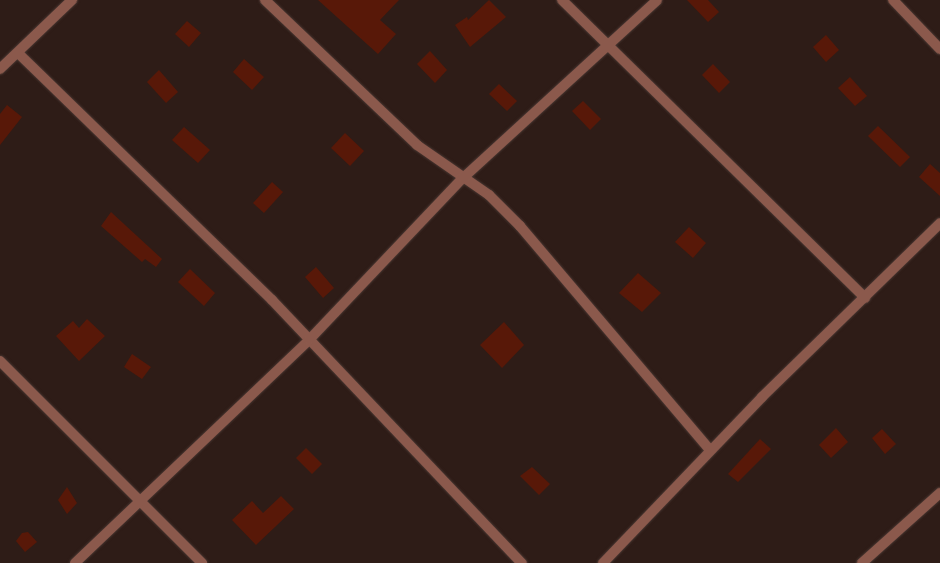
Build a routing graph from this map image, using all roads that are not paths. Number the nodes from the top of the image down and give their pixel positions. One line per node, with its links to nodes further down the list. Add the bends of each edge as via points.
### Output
1 (72, 0): 8 (street)
2 (265, 0): 10 (street, via 417,145)
3 (562, 0): 6 (street)
4 (657, 0): 6 (street)
5 (893, 0): 7 (street)
6 (609, 46): 10 (street); 12 (street)
7 (940, 49)
8 (18, 53): 9 (street); 13 (street)
9 (0, 69)
10 (463, 178): 13 (street); 15 (street, via 489,195 520,226)
11 (940, 223): 12 (street)
12 (865, 298): 15 (street)
13 (309, 340): 17 (street); 20 (street)
14 (0, 361): 17 (street)
15 (710, 450): 21 (street)
16 (940, 493): 22 (street)
17 (140, 502): 18 (street); 19 (street)
18 (75, 563)
19 (202, 563)
20 (522, 563)
21 (604, 563)
22 (862, 563)

